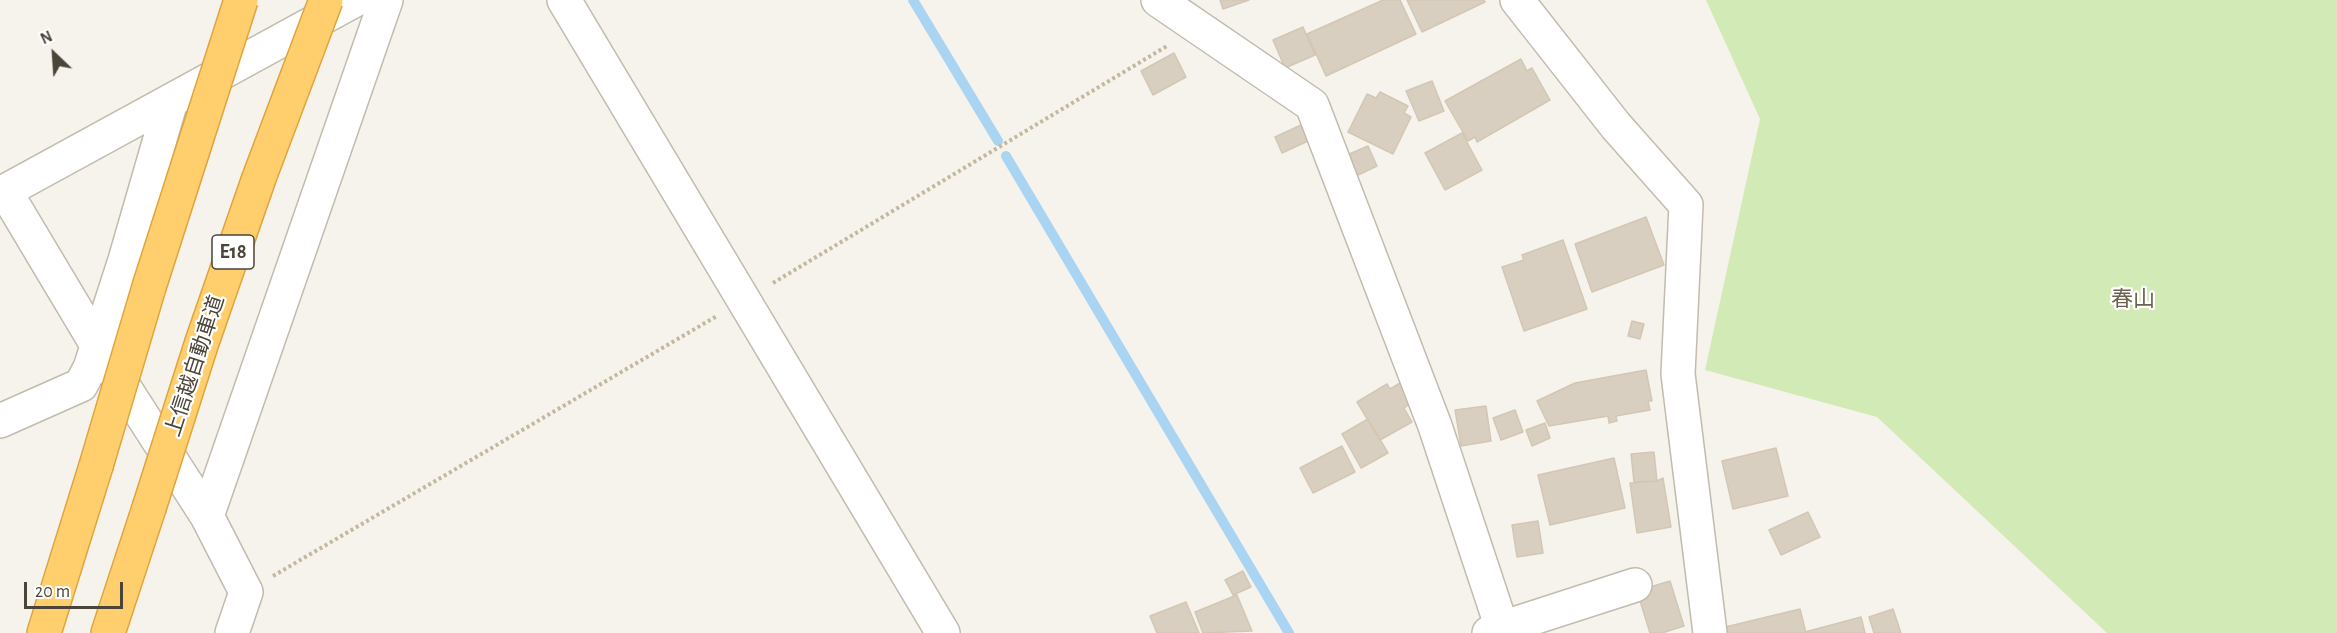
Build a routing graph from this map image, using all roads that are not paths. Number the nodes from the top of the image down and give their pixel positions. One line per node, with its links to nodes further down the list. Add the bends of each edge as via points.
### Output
1 (241, 0): 15 (highway, bridge)
2 (326, 0): 16 (highway, 上信越自動車道 / E18, bridge, via 202,342)
3 (355, 0): 8 (street)
4 (386, 0): 12 (street)
5 (564, 0): 18 (street)
6 (1158, 0): 14 (street, via 1312,105 1434,426)
7 (1517, 0): 19 (street, via 1616,126 1686,205 1678,374)
8 (171, 101): 9 (street); 10 (street)
9 (3, 192): 10 (street)
10 (97, 345): 11 (street, via 81,385); 12 (street)
11 (0, 421)
12 (207, 516): 17 (street, via 246,592)
13 (1635, 585): 14 (street)
14 (1496, 631)
15 (44, 633)
16 (108, 633)
17 (232, 633)
18 (942, 633)
19 (1710, 633)

